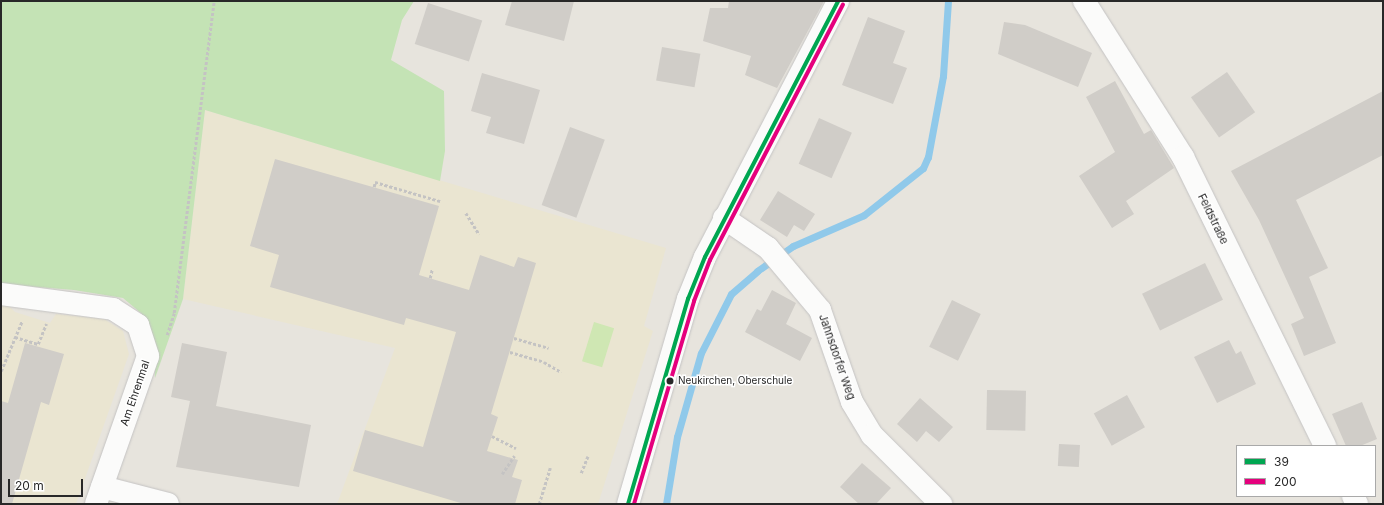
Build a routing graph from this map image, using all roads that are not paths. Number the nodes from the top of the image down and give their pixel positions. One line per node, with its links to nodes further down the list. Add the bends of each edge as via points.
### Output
1 (838, 1): 3 (street, via 760,156)
2 (1084, 1): 5 (street, Feldstraße, via 1183,157)
3 (724, 218): 8 (street, via 688,299); 9 (street, Jahnsdorfer Weg, via 768,248 820,310 852,402 872,435)
4 (1, 294): 6 (street, Am Ehrenmal, via 113,309 138,325 148,356)
5 (1325, 445)
6 (99, 495): 7 (street)
7 (168, 504)
8 (628, 504)
9 (941, 504)

